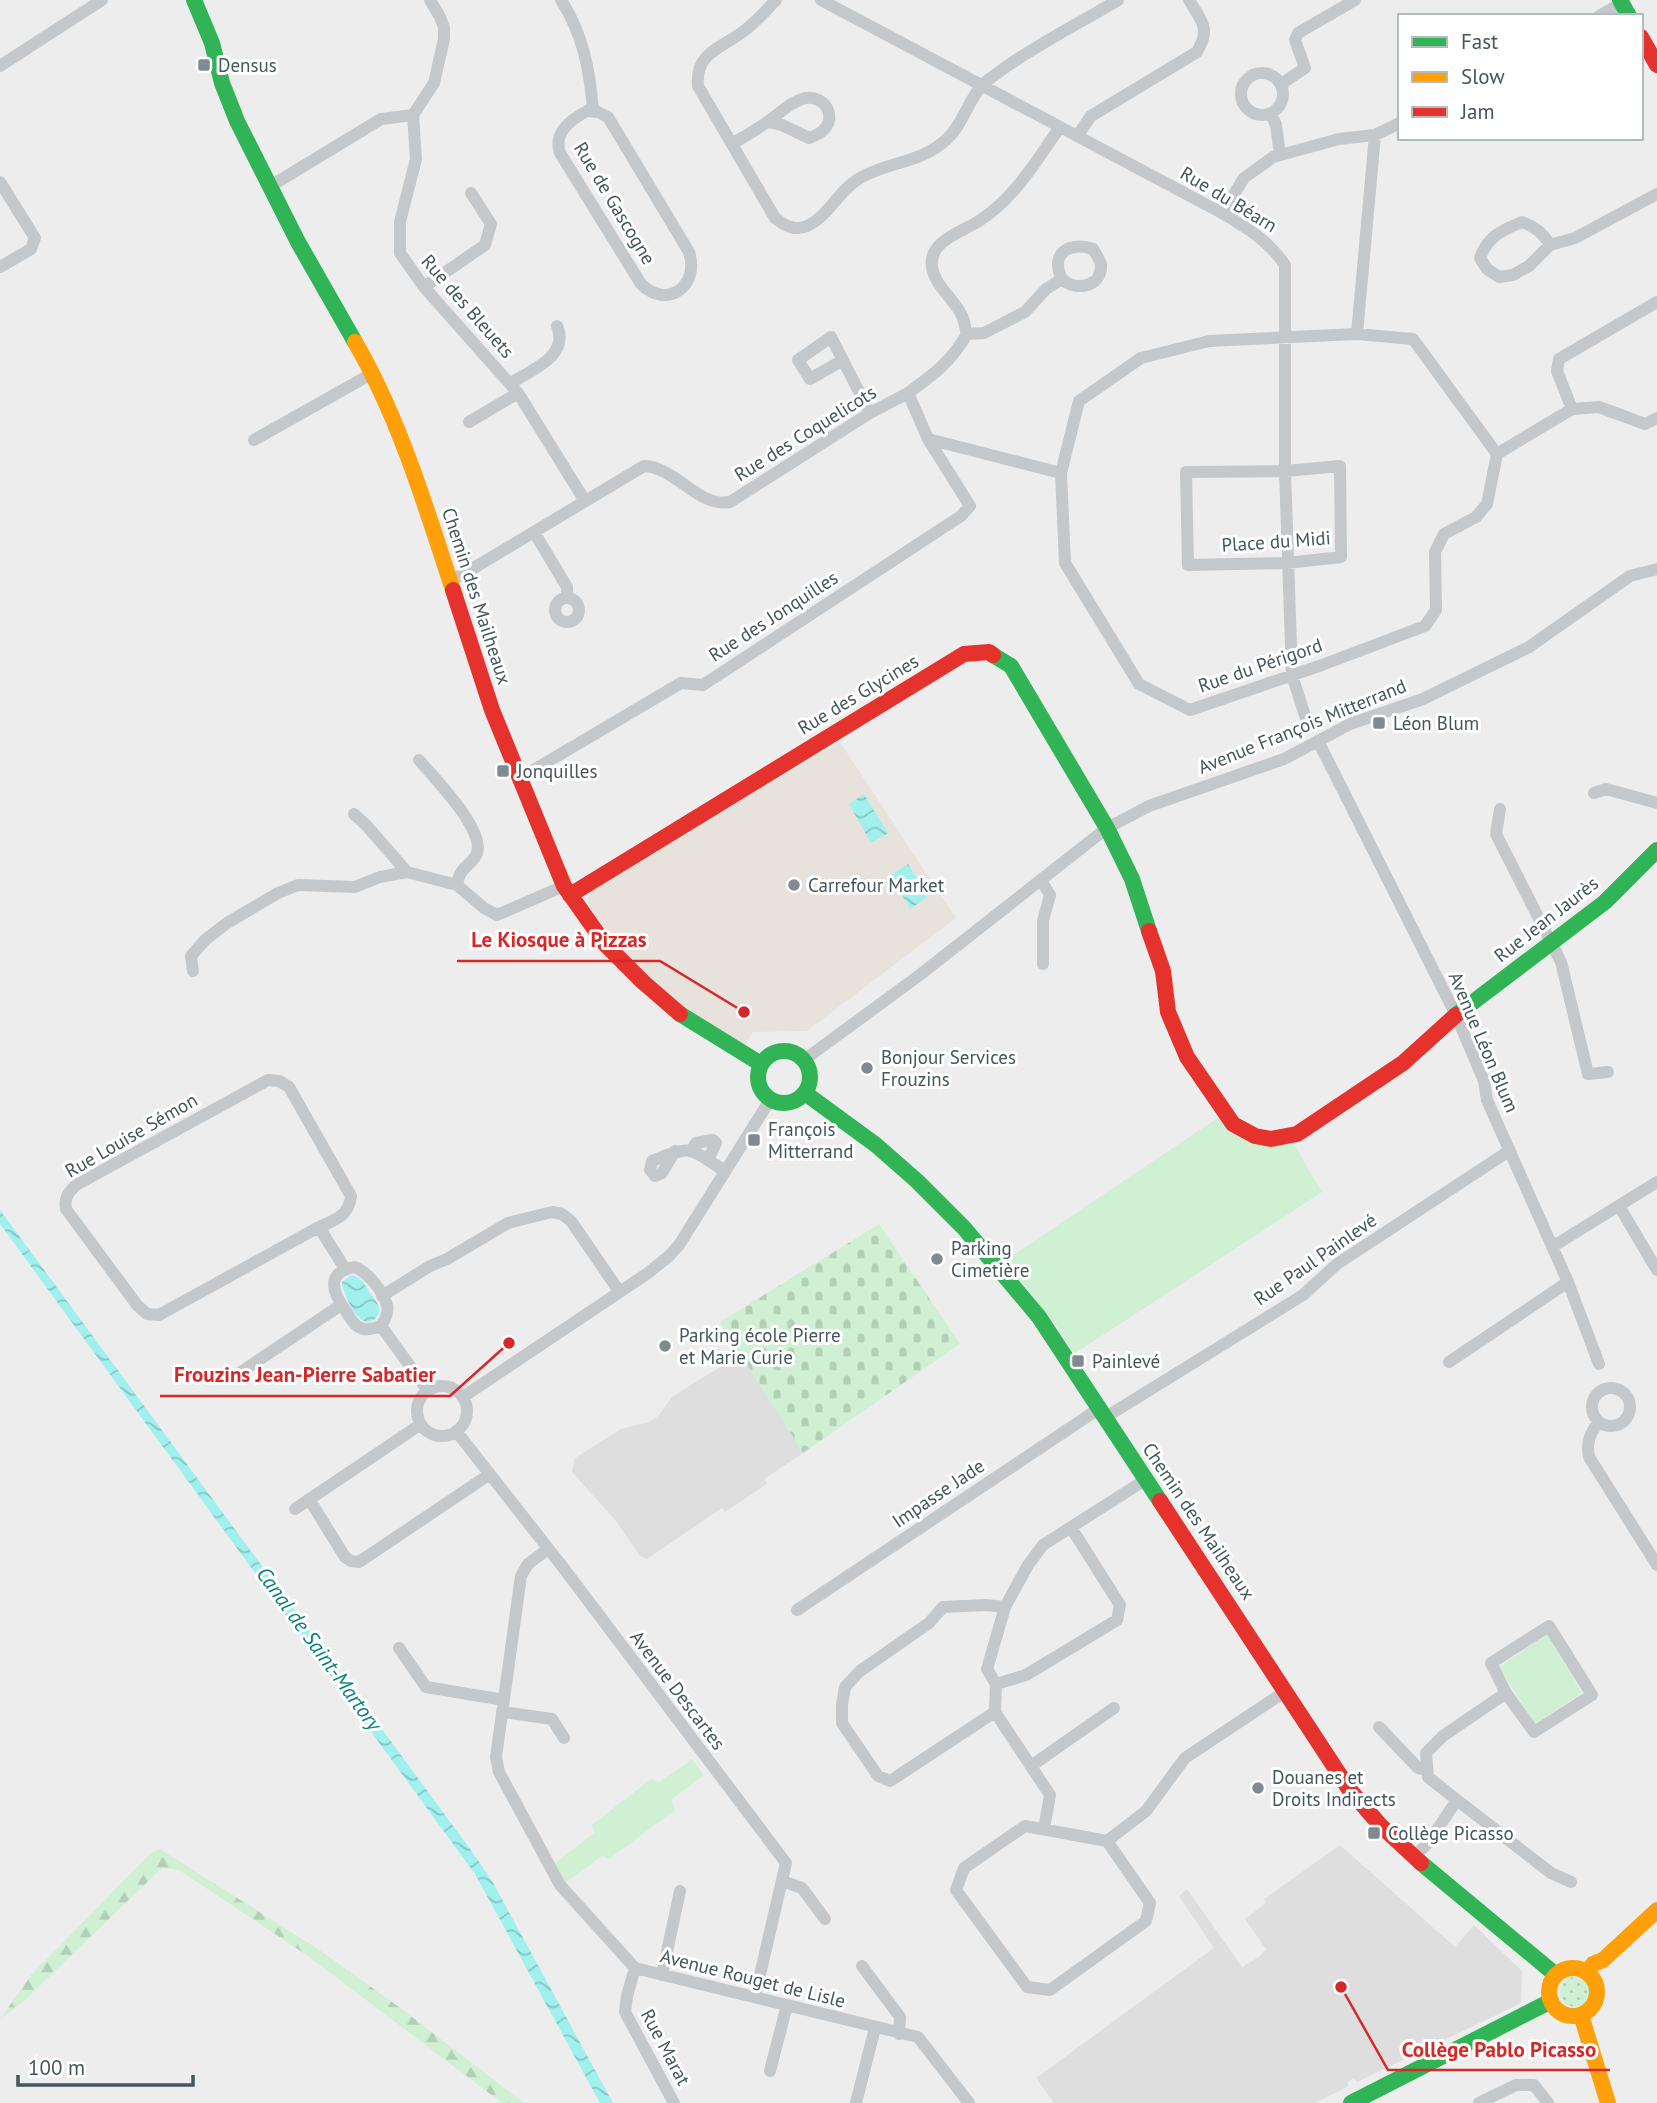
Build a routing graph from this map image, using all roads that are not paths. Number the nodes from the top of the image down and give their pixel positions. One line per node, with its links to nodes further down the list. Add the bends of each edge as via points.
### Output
1 (102, 0): 15 (street)
2 (181, 0): 16 (street, Chemin des Mailheaux)
3 (194, 0): 16 (street, Chemin des Mailheaux)
4 (430, 0): 21 (street, via 440,17 444,39 434,83)
5 (561, 0): 19 (street, Rue de Gascogne, via 581,38)
6 (776, 0): 27 (street, via 744,31 709,53 697,75 698,86)
7 (821, 0): 18 (street, Rue du Béarn)
8 (1118, 0): 18 (street)
9 (1189, 0): 25 (street, via 1205,27 1197,52 1091,116)
10 (1355, 0): 17 (street, via 1298,33 1295,40 1305,68)
11 (1624, 6): 12 (street)
12 (1604, 14)
13 (1643, 40): 14 (street)
14 (1657, 65)
15 (0, 66)
16 (222, 83): 30 (street, Chemin des Mailheaux)
17 (1281, 84): 20 (street, via 1283,98); 20 (street, via 1269,74 1257,73 1241,90 1242,102 1250,111)
18 (982, 85): 24 (street, Rue du Béarn); 27 (street, via 961,122 930,153 861,177 820,216 797,228 775,218)
19 (593, 111): 19 (street, Rue de Gascogne, via 564,128 558,141 560,153 641,284 660,295 674,293 691,274 689,252 608,117)
20 (1271, 114): 28 (street)
21 (413, 115): 30 (street, via 381,119); 37 (street, Rue des Bleuets, via 416,159 398,242 404,261)
22 (768, 122): 22 (street, via 809,138 828,127 830,115 826,106 804,97); 27 (street)
23 (1398, 123): 26 (street)
24 (1060, 127): 25 (street, Rue du Béarn); 40 (street, via 1014,192 933,253 932,267)
25 (1078, 135): 33 (street, Rue du Béarn)
26 (1375, 135): 28 (street, via 1339,139); 41 (street)
27 (732, 144)
28 (1280, 155): 33 (street, via 1244,178)
29 (0, 182): 35 (street, via 35,238 31,250)
30 (269, 187): 44 (street, Chemin des Mailheaux)
31 (471, 193): 37 (street, via 491,224 485,245)
32 (1657, 194): 34 (street, via 1575,237)
33 (1222, 213): 42 (street, Rue du Béarn, via 1253,231 1285,265)
34 (1550, 245): 34 (street, via 1534,227 1522,222 1484,244 1480,258 1499,276 1513,275)
35 (0, 267)
36 (1062, 279): 40 (street, via 1026,312 984,333)
37 (424, 287): 45 (street, Rue des Bleuets)
38 (1657, 302): 47 (street, via 1559,359 1557,371)
39 (557, 326): 45 (street, via 561,341 554,354)
40 (967, 334): 46 (street, via 944,366)
41 (1357, 334): 42 (street, Rue du Périgord); 53 (street, Rue du Périgord, via 1413,339)
42 (1287, 338): 54 (street, Rue du Béarn); 55 (street, Rue du Périgord, via 1209,341 1141,358 1080,401)
43 (843, 360): 48 (street)
44 (373, 373): 52 (street); 60 (street, Chemin des Mailheaux, via 403,440)
45 (514, 388): 50 (street); 56 (street, Rue des Bleuets)
46 (908, 393): 48 (street, Rue des Coquelicots); 51 (street, Rue des Coquelicots)
47 (1572, 409): 49 (street, via 1599,407 1645,424); 53 (street)
48 (870, 413): 56 (street, Rue des Coquelicots, via 730,502 717,503 659,469 644,466)
49 (1657, 418)
50 (469, 422)
51 (928, 439): 55 (street); 66 (street, Rue des Jonquilles, via 970,506 961,516 703,685 681,683)
52 (254, 440)
53 (1497, 454): 62 (street, Rue du Périgord, via 1487,504 1476,517 1444,534 1435,552 1436,610 1425,626)
54 (1285, 471): 58 (street, Rue du Béarn); 58 (street, Place du Midi, via 1340,466 1341,557); 58 (street, Place du Midi, via 1186,472 1188,565)
55 (1061, 473): 62 (street, Rue du Périgord, via 1065,563 1139,684 1190,710)
56 (584, 501): 57 (street, Rue des Coquelicots)
57 (534, 532): 60 (street, Rue des Coquelicots); 61 (street, via 567,587)
58 (1287, 563): 62 (street, Rue du Béarn)
59 (1657, 569): 64 (street, Avenue François Mitterrand, via 1630,576 1528,648 1423,699 1350,724)
60 (449, 581): 66 (street, Chemin des Mailheaux)
61 (567, 598)
62 (1292, 675): 63 (street, Rue du Béarn)
63 (1307, 722)
64 (1318, 741): 71 (street, Avenue François Mitterrand, via 1284,759 1149,806); 80 (street, Avenue Léon Blum)
65 (419, 760): 75 (street, via 461,812 478,844 478,852 462,870)
66 (520, 778): 76 (street, Chemin des Mailheaux)
67 (1594, 793): 68 (street, via 1606,789)
68 (1657, 803)
69 (1500, 809): 77 (street, via 1496,834)
70 (354, 814): 73 (street)
71 (1107, 828): 74 (street, Avenue François Mitterrand); 76 (street, Rue des Glycines, via 1011,666 989,652 964,654); 80 (street, Rue des Glycines, via 1132,879 1163,971 1168,1012 1187,1057 1224,1113 1242,1130 1271,1139 1297,1134 1403,1063)
72 (1657, 850): 77 (street, Rue Jean Jaurès, via 1605,902)
73 (407, 872): 75 (street); 79 (street, via 355,887 287,888 205,940 191,956)
74 (1041, 880): 78 (street, via 1050,895 1043,921); 81 (street, Avenue François Mitterrand)
75 (457, 885): 76 (street, via 497,915)
76 (567, 890): 82 (street, Chemin des Mailheaux, via 605,944 643,982 681,1014)
77 (1550, 943): 80 (street, Rue Jean Jaurès); 83 (street, via 1561,962 1588,1074)
78 (1043, 964)
79 (193, 971)
80 (1456, 1015): 88 (street, Avenue Léon Blum)
81 (804, 1060): 82 (street, via 782,1051); 84 (street, via 810,1077)
82 (761, 1064): 85 (street, via 758,1084)
83 (1608, 1072)
84 (805, 1093): 85 (street, via 787,1104); 107 (street, Chemin des Mailheaux, via 876,1145 964,1228 1039,1317)
85 (770, 1100): 90 (street)
86 (675, 1151): 87 (street)
87 (691, 1151): 89 (street); 89 (street, via 696,1143 713,1140 715,1148)
88 (1509, 1151): 94 (street, Avenue Léon Blum); 107 (street, Rue Paul Painlevé, via 1337,1264 1303,1295)
89 (708, 1160): 90 (street)
90 (725, 1171): 98 (street, via 679,1245)
91 (1657, 1182): 92 (street)
92 (1619, 1206): 94 (street); 96 (street)
93 (319, 1227): 93 (street, Rue Louise Sémon, via 344,1216 351,1196 289,1087 279,1081 268,1080 76,1185 64,1201 147,1314 159,1315); 95 (street)
94 (1552, 1247): 97 (street, Avenue Léon Blum)
95 (345, 1269): 99 (street, via 361,1269); 100 (street, via 333,1291)
96 (1657, 1270)
97 (1568, 1282): 102 (street); 103 (street, Avenue Léon Blum)
98 (620, 1291): 99 (street, via 571,1221 552,1212 508,1223); 106 (street)
99 (382, 1296): 101 (street, via 387,1312)
100 (341, 1305): 101 (street, via 358,1326 366,1330); 104 (street)
101 (381, 1326): 105 (street)
102 (1449, 1362)
103 (1599, 1364)
104 (241, 1372)
105 (428, 1391): 106 (street, via 447,1386); 109 (street, via 418,1406)
106 (463, 1397): 110 (street, via 466,1419)
107 (1103, 1413): 112 (street, Chemin des Mailheaux); 119 (street, Impasse Jade)
108 (1598, 1422): 117 (street, via 1591,1432 1589,1457)
109 (421, 1424): 110 (street, via 433,1434); 113 (street)
110 (456, 1431): 111 (street, Avenue Descartes)
111 (490, 1474): 113 (street, via 359,1562 345,1557); 116 (street, Avenue Descartes)
112 (1145, 1480): 115 (street); 122 (street, Chemin des Mailheaux)
113 (309, 1500): 114 (street)
114 (295, 1509)
115 (1072, 1529): 118 (street, via 1043,1545); 121 (street, via 1120,1605 1116,1620 1026,1675)
116 (548, 1549): 124 (street, Avenue Rouget de Lisle, via 528,1564 521,1576); 135 (street, Avenue Descartes, via 786,1863)
117 (1657, 1565)
118 (1005, 1607): 121 (street, via 987,1670); 126 (street, via 943,1607 929,1623 860,1671 845,1687 842,1723 878,1776 890,1782)
119 (797, 1611)
120 (399, 1648): 124 (street, via 426,1687)
121 (996, 1684): 126 (street)
122 (1286, 1690): 133 (street, via 1185,1758 1146,1811); 134 (street, Chemin des Mailheaux, via 1349,1789)
123 (1506, 1693): 123 (street, via 1491,1664 1549,1626 1592,1695 1534,1732); 130 (street, via 1443,1736 1426,1753)
124 (503, 1706): 128 (street, via 552,1719); 141 (street, Avenue Rouget de Lisle, via 496,1757 499,1772 560,1885)
125 (1114, 1708): 129 (street)
126 (995, 1712): 129 (street)
127 (1379, 1727): 130 (street, via 1418,1768)
128 (564, 1738)
129 (1031, 1766): 132 (street, via 1050,1795)
130 (1427, 1770): 131 (street, via 1428,1777)
131 (1457, 1800): 134 (street); 136 (street, via 1550,1873)
132 (1044, 1829): 133 (street); 133 (street, via 1025,1826 964,1868 956,1890 1027,1987 1050,1990 1146,1922 1150,1903)
133 (1107, 1841)
134 (1414, 1857): 143 (street, Chemin des Mailheaux)
135 (782, 1881): 139 (street, via 802,1888); 145 (street, Avenue Descartes)
136 (1571, 1882)
137 (680, 1891): 142 (street)
138 (1657, 1910): 144 (street)
139 (825, 1919)
140 (862, 1966): 150 (street, via 900,2017)
141 (635, 1968): 142 (street, Avenue Rouget de Lisle); 152 (street, Rue Marat, via 625,2011)
142 (662, 1975): 145 (street, Avenue Rouget de Lisle)
143 (1556, 1975): 144 (street, via 1573,1968); 147 (street, via 1550,1984)
144 (1591, 1976): 148 (street, via 1596,1999)
145 (755, 1996): 146 (street, Avenue Rouget de Lisle)
146 (787, 2005): 149 (street, Avenue Rouget de Lisle); 151 (street)
147 (1555, 2006): 148 (street, via 1567,2015); 155 (street, via 1533,2012)
148 (1581, 2015): 158 (street)
149 (875, 2028): 150 (street, Avenue Rouget de Lisle); 153 (street)
150 (899, 2034): 154 (street, Avenue Rouget de Lisle, via 918,2037)
151 (771, 2071)
152 (674, 2103)
153 (856, 2103)
154 (969, 2103)
155 (1351, 2103)
156 (1479, 2103): 157 (street, via 1516,2085 1534,2085)
157 (1548, 2103)
158 (1608, 2103)

